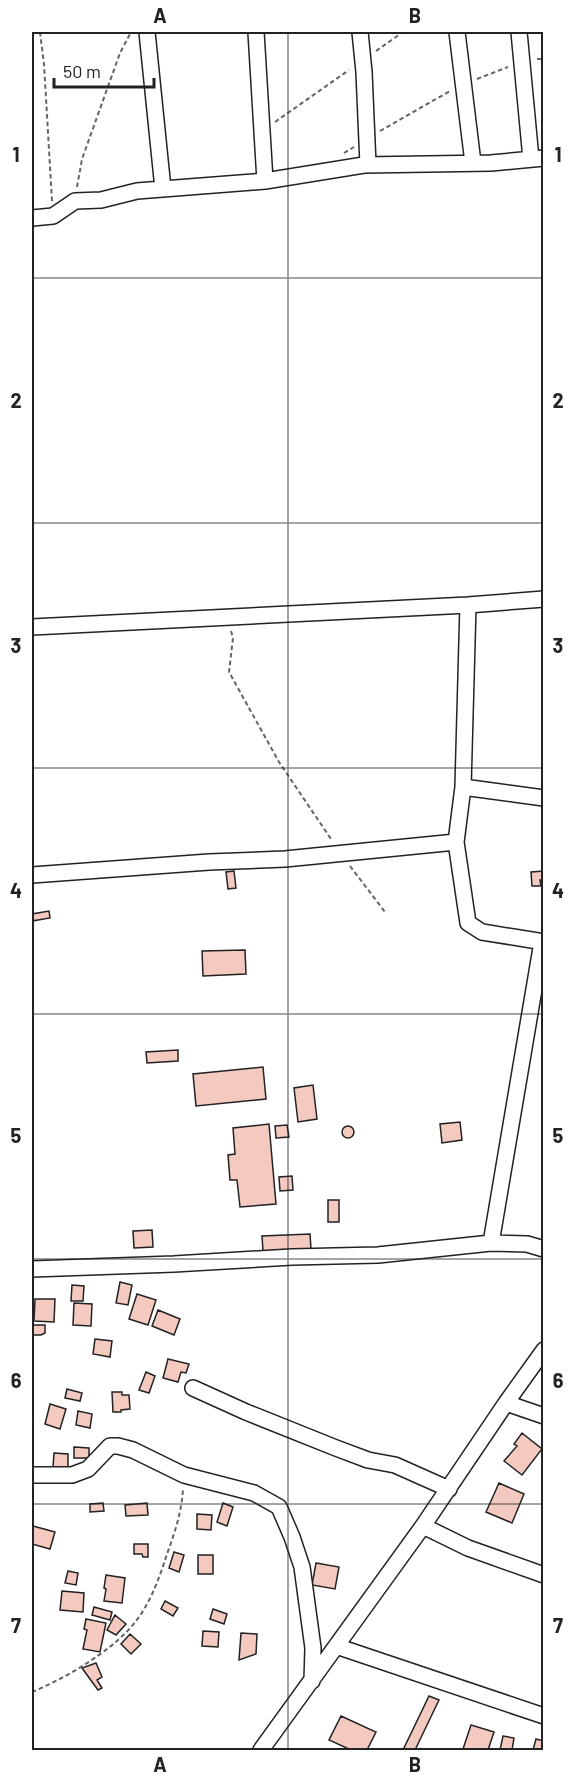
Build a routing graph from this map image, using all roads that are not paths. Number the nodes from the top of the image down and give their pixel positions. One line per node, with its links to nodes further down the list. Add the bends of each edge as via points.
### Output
1 (147, 32): 10 (street)
2 (256, 32): 9 (street)
3 (360, 32): 8 (street)
4 (457, 32): 7 (street)
5 (519, 32): 6 (street)
6 (537, 159): 7 (street)
7 (473, 163): 8 (street)
8 (368, 165): 9 (street)
9 (265, 180): 10 (street)
10 (163, 189): 11 (street, via 75,201 53,216)
11 (32, 218)
12 (543, 599): 13 (street)
13 (468, 605): 14 (street); 15 (street)
14 (32, 627)
15 (463, 787): 16 (street); 17 (street)
16 (543, 798)
17 (456, 842): 18 (street, via 341,854); 19 (street, via 468,923 482,932)
18 (32, 875)
19 (543, 942): 20 (street)
20 (491, 1243): 21 (street, via 527,1244); 22 (street, via 378,1255)
21 (543, 1249)
22 (32, 1269)
23 (543, 1350): 25 (street)
24 (193, 1388): 28 (street, via 336,1448 395,1465)
25 (506, 1403): 26 (street); 28 (street)
26 (543, 1416)
27 (32, 1475): 32 (street, via 72,1475 88,1469 110,1446 118,1446 184,1475 254,1493 279,1507 302,1567 314,1648)
28 (449, 1489): 29 (street)
29 (423, 1527): 30 (street); 31 (street)
30 (543, 1575)
31 (336, 1646): 32 (street); 33 (street)
32 (312, 1681): 34 (street)
33 (543, 1716)
34 (261, 1750)

